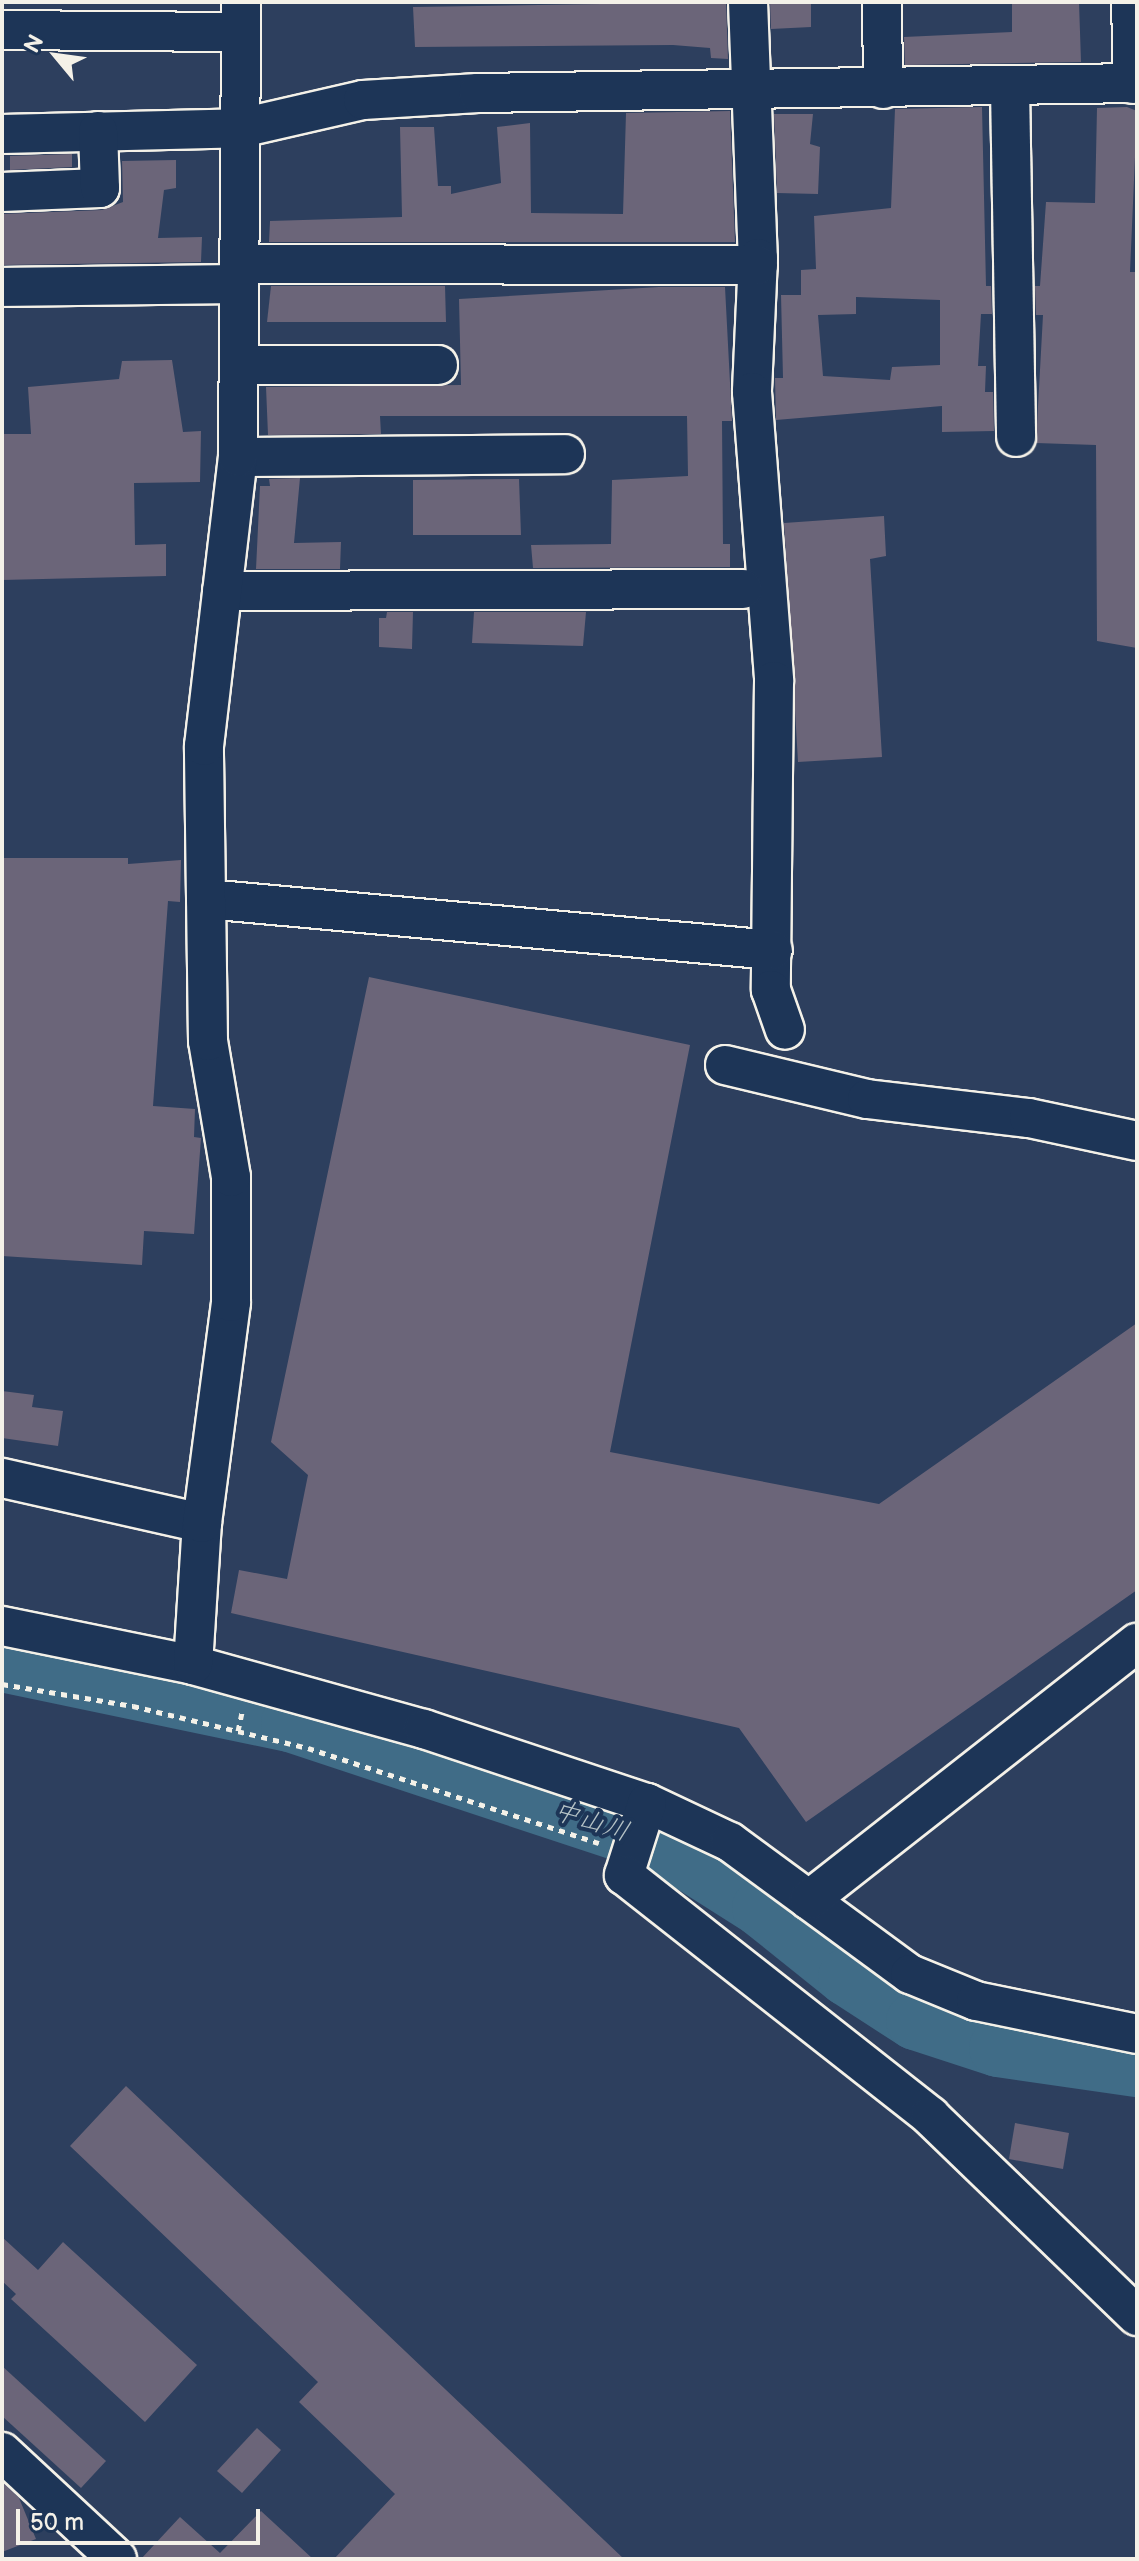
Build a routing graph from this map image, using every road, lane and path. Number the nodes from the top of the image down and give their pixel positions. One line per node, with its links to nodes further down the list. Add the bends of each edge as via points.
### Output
1 (748, 2): 10 (street)
2 (882, 2): 9 (street)
3 (1131, 2): 7 (street)
4 (151, 15): 5 (street); 6 (street)
5 (241, 17): 11 (street)
6 (2, 30)
7 (1135, 84): 8 (street)
8 (1010, 88): 9 (street); 20 (street)
9 (883, 89): 10 (street)
10 (751, 91): 11 (street, via 363,100); 15 (street)
11 (241, 128): 12 (street); 16 (street)
12 (98, 131): 13 (street); 14 (street, via 100,188)
13 (2, 134)
14 (2, 192)
15 (758, 265): 16 (street); 26 (street, via 752,392 774,681)
16 (239, 274): 17 (street); 18 (street)
17 (2, 287)
18 (239, 365): 19 (street); 22 (street)
19 (438, 365)
20 (1016, 437)
21 (565, 454): 22 (street)
22 (238, 457): 24 (street)
23 (743, 589): 24 (street)
24 (222, 591): 25 (street, via 204,746)
25 (206, 899): 26 (street); 31 (street, via 208,1041 231,1177 231,1302)
26 (773, 950): 27 (street, via 771,990)
27 (785, 1030)
28 (725, 1065): 29 (street, via 867,1099 1029,1118)
29 (1137, 1141)
30 (2, 1478): 31 (street)
31 (202, 1523): 34 (street)
32 (2, 1626): 34 (street)
33 (1137, 1643): 38 (street)
34 (193, 1665): 36 (street, via 424,1729)
35 (2, 1684): 37 (path, via 238,1730)
36 (647, 1803): 38 (street, via 730,1842); 40 (street, via 624,1875 930,2116)
37 (608, 1846)
38 (809, 1900): 39 (street, via 910,1974 976,2001)
39 (1137, 2034)
40 (1137, 2316)
41 (10, 2470): 42 (street)
42 (102, 2556)

